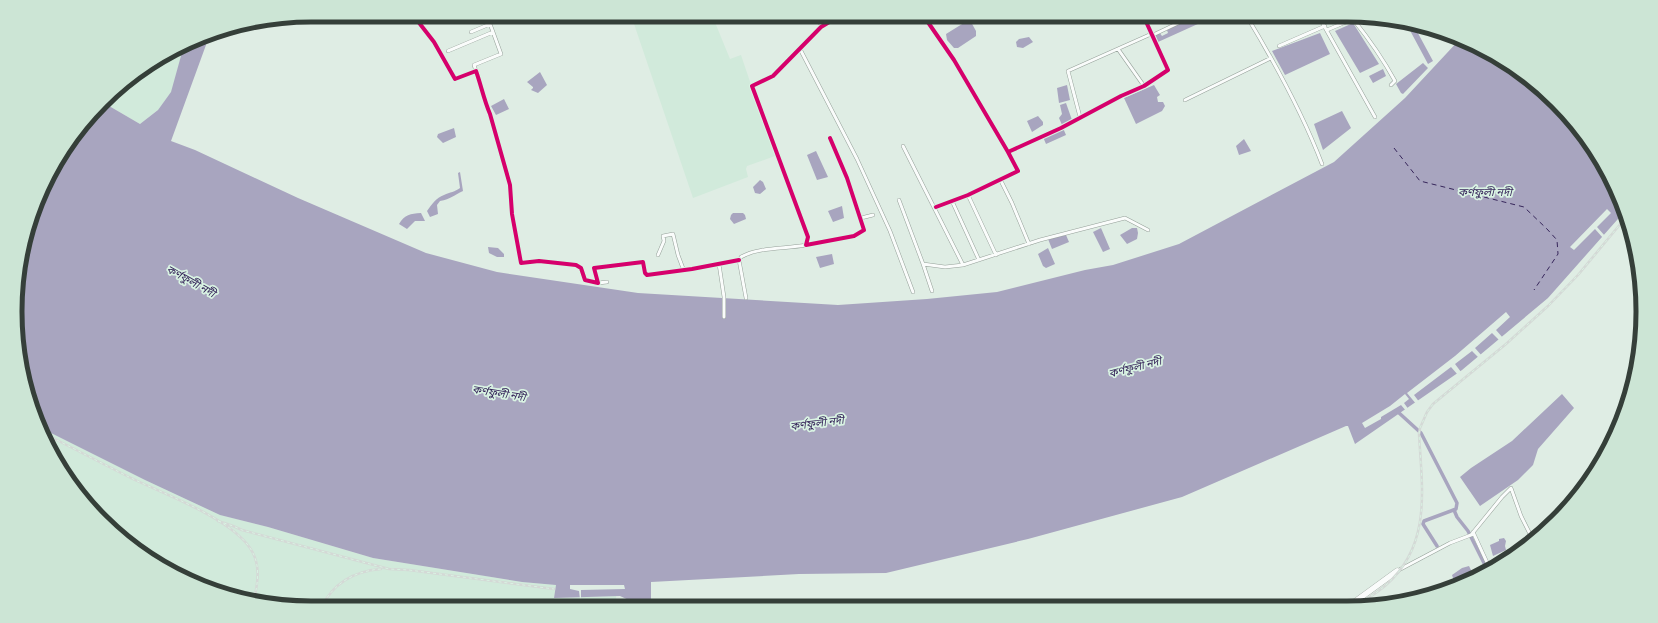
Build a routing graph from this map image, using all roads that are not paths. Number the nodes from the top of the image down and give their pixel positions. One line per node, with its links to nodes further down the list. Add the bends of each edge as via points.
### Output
1 (418, 22): 23 (street, via 434,42 455,79)
2 (820, 22): 12 (street)
3 (821, 22): 12 (street)
4 (827, 22): 12 (street)
5 (928, 22): 31 (street, via 954,60)
6 (1146, 22): 17 (street)
7 (1180, 22): 17 (street)
8 (1250, 22): 22 (street)
9 (1322, 22): 13 (street)
10 (1345, 22): 14 (street)
11 (1358, 23): 24 (street, via 1387,66 1395,81)
12 (821, 25): 19 (street)
13 (1325, 26): 14 (street); 18 (street)
14 (1327, 30): 28 (street)
15 (471, 32): 16 (street, via 490,24)
16 (493, 32): 21 (street); 23 (street, via 501,54 474,65)
17 (1153, 35): 20 (street); 25 (street, via 1168,70)
18 (1279, 46)
19 (800, 49): 42 (street, via 773,76 752,86 808,237); 54 (street, via 858,159)
20 (1118, 49): 25 (street); 27 (street, via 1068,71)
21 (448, 51)
22 (1271, 58): 26 (street); 32 (street, via 1307,126)
23 (476, 71): 52 (street, via 510,185 520,263 539,261 576,265 581,268 584,280)
24 (1391, 85)
25 (1144, 86): 27 (street)
26 (1185, 100)
27 (1080, 117): 31 (street)
28 (1375, 117)
29 (830, 138): 39 (street)
30 (904, 146): 37 (street)
31 (1008, 152): 33 (street, via 1018,171)
32 (1322, 164)
33 (1000, 179): 34 (street); 41 (street)
34 (968, 195): 36 (street); 44 (street)
35 (899, 200): 48 (street)
36 (952, 201): 37 (street); 46 (street)
37 (936, 208): 49 (street)
38 (873, 215): 39 (street)
39 (861, 218): 42 (street, via 864,230 854,236)
40 (1148, 230): 41 (street, via 1126,218)
41 (1029, 244): 44 (street)
42 (806, 245): 45 (street, via 747,254 741,256)
43 (658, 255): 50 (street, via 664,241 663,236 673,234)
44 (996, 255): 46 (street)
45 (740, 260): 47 (street); 55 (street)
46 (979, 260): 49 (street)
47 (719, 264): 50 (street); 56 (street)
48 (923, 264): 49 (street, via 945,267); 53 (street)
49 (963, 265)
50 (684, 270): 52 (street, via 647,275 643,262 594,268)
51 (607, 282): 52 (street)
52 (598, 283)
53 (932, 291)
54 (913, 292)
55 (746, 298)
56 (724, 317)
57 (1471, 535): 58 (street, via 1511,488); 59 (street); 60 (street)
58 (1530, 535)
59 (1487, 564)
60 (1397, 571): 61 (highway)
61 (1357, 600)

